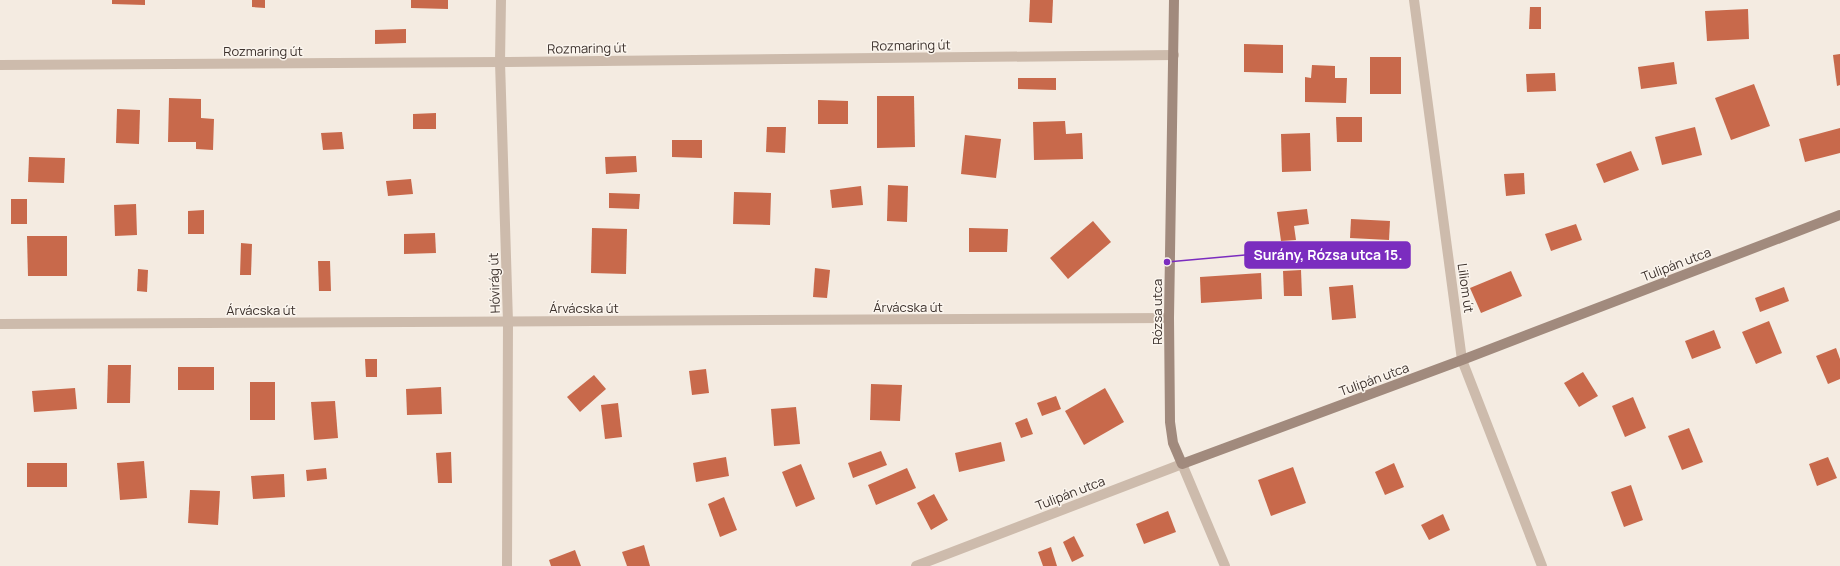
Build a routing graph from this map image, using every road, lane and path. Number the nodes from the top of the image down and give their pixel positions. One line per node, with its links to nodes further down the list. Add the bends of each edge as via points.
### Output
1 (501, 0): 5 (street, Hóvirág út)
2 (1174, 0): 4 (street, Rózsa utca)
3 (1414, 0): 11 (street, Liliom út)
4 (1174, 54): 5 (street, Rozmaring út); 8 (street, Rózsa utca)
5 (500, 62): 6 (street, Rozmaring út); 9 (street, Hóvirág út)
6 (0, 65)
7 (1840, 215): 11 (street, Tulipán utca)
8 (1169, 318): 9 (street, Árvácska út); 12 (street, Rózsa utca, via 1170,422 1173,443)
9 (508, 322): 10 (street, Árvácska út); 13 (street, Hóvirág út)
10 (0, 324)
11 (1462, 360): 12 (street, Tulipán utca); 16 (street, Liliom út)
12 (1182, 464): 14 (street, Tulipán utca); 15 (street, Rózsa utca)
13 (507, 566)
14 (916, 566)
15 (1225, 566)
16 (1542, 566)

